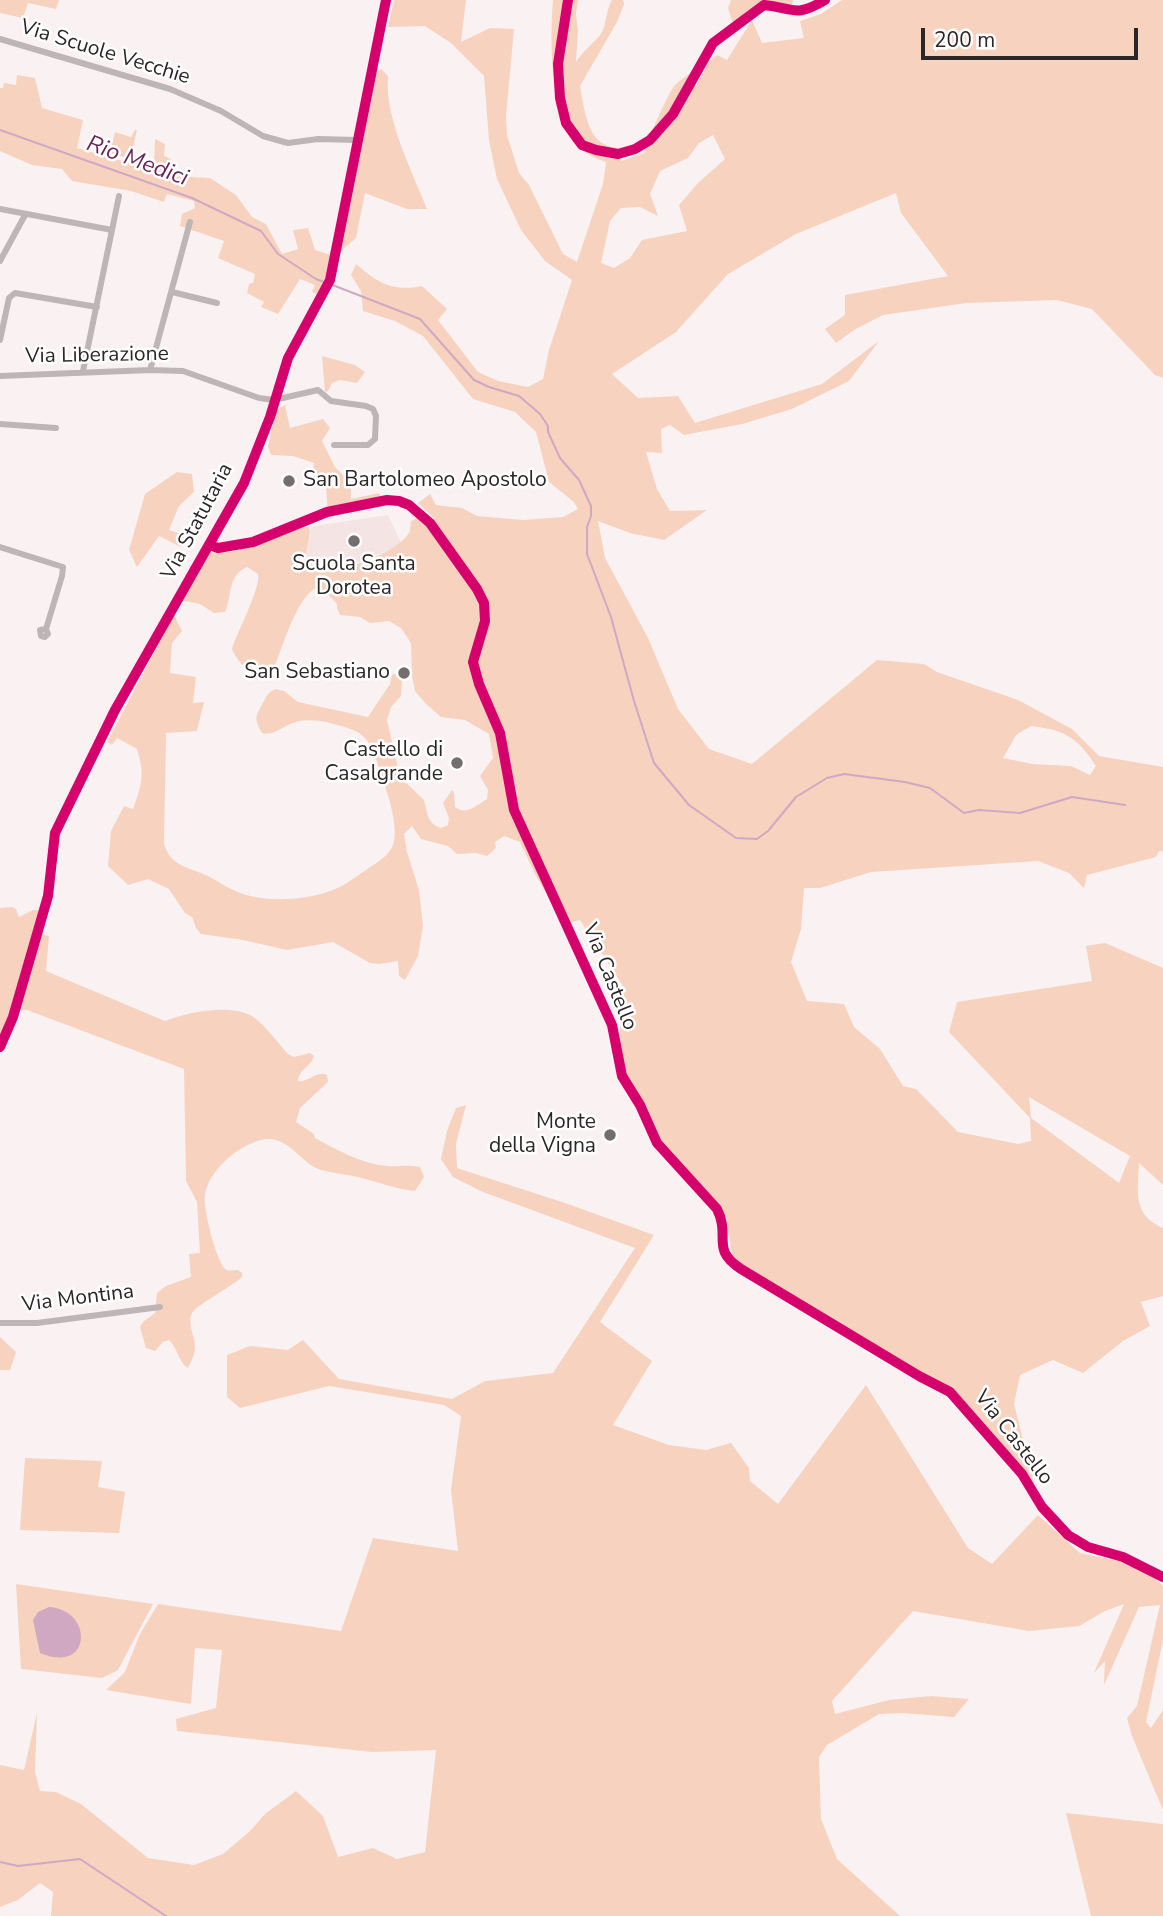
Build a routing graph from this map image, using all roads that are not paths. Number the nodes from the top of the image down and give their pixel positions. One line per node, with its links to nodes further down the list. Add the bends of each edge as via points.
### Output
1 (386, 0): 5 (street, Via Statutaria)
2 (568, 0): 3 (street, via 558,64 566,123 582,145 618,153 650,140 673,114 713,43 764,5 793,12)
3 (825, 0)
4 (0, 39): 5 (street, Via Scuole Vecchie, via 170,89 263,136 288,143)
5 (357, 140): 19 (street, Via Statutaria, via 330,280 288,358)
6 (119, 196): 10 (street)
7 (0, 208): 8 (street)
8 (25, 215): 10 (street); 11 (street)
9 (190, 222): 12 (street)
10 (112, 230): 14 (street)
11 (0, 261)
12 (172, 292): 13 (street); 16 (street)
13 (217, 303)
14 (97, 307): 15 (street, via 15,293 9,298); 17 (street)
15 (0, 340)
16 (150, 370): 17 (street, Via Liberazione); 19 (street, Via Liberazione, via 183,372)
17 (83, 371): 18 (street, Via Liberazione)
18 (0, 376)
19 (274, 400): 22 (street, via 318,390 331,401 373,410 375,439 369,445); 23 (street, Via Statutaria, via 244,482)
20 (0, 424): 21 (street)
21 (55, 428)
22 (334, 445)
23 (209, 545): 26 (street, Via Statutaria, via 115,710 55,833 48,896 13,1017); 29 (street, Via Castello, via 218,548 253,542 327,512 380,500 399,501 424,516 484,603 485,621 473,662 500,733 514,810 612,1025 620,1070 657,1143 717,1209 723,1221 725,1256 950,1392 1068,1535)
24 (0, 547): 25 (street, via 63,567)
25 (46, 629)
26 (0, 1046)
27 (160, 1307): 28 (street, Via Montina, via 46,1322)
28 (0, 1323)
29 (1163, 1577)

